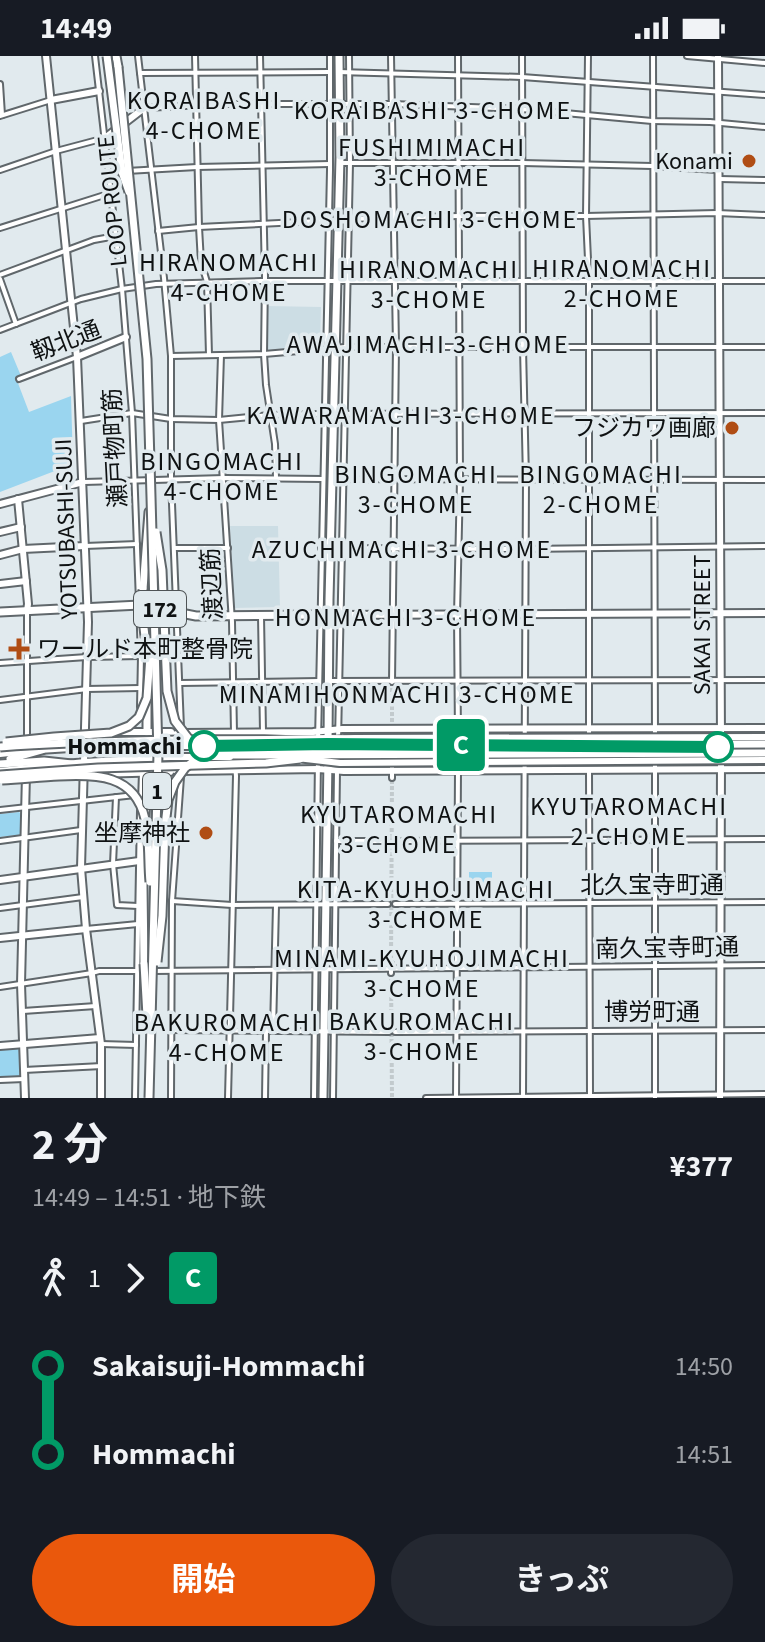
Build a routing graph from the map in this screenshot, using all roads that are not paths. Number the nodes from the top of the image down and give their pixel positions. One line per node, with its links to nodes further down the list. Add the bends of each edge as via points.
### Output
1 (46, 56): 33 (main road, YOTSUBASHI-SUJI)
2 (95, 56): 31 (street, 瀬戸物町筋)
3 (107, 56): 66 (highway, bridge, via 122,172)
4 (117, 56): 66 (highway, LOOP ROUTE / 1, bridge)
5 (138, 56): 23 (street)
6 (195, 56): 20 (street)
7 (260, 56): 19 (street)
8 (330, 56): 21 (street)
9 (339, 56): 21 (highway)
10 (349, 56): 22 (street)
11 (391, 56): 24 (street)
12 (458, 56): 25 (street)
13 (522, 56): 26 (street)
14 (588, 56): 27 (street)
15 (653, 56): 29 (street)
16 (687, 56): 17 (street)
17 (718, 57): 18 (street); 30 (main road, SAKAI STREET)
18 (765, 63)
19 (260, 71): 20 (street); 21 (street); 34 (street)
20 (195, 72): 23 (street); 38 (street)
21 (334, 72): 22 (street); 35 (highway)
22 (349, 72): 24 (street); 36 (street)
23 (140, 73): 40 (street)
24 (392, 73): 25 (street); 37 (street)
25 (458, 75): 26 (street); 39 (street)
26 (522, 77): 27 (street); 41 (street)
27 (589, 81): 29 (street); 43 (street)
28 (0, 84): 42 (street)
29 (652, 85): 30 (street); 44 (street)
30 (717, 90): 32 (street); 45 (main road, SAKAI STREET)
31 (99, 91): 33 (main road); 47 (street, 瀬戸物町筋)
32 (765, 95)
33 (51, 100): 42 (street); 48 (main road, YOTSUBASHI-SUJI)
34 (261, 103): 35 (street); 38 (street); 55 (street)
35 (334, 103): 36 (street); 50 (highway); 54 (street)
36 (349, 103): 37 (street); 51 (street)
37 (392, 104): 39 (street); 52 (street)
38 (196, 105): 40 (street); 58 (street)
39 (458, 107): 41 (street); 49 (street)
40 (144, 108): 47 (main road); 59 (street)
41 (521, 109): 43 (street); 53 (street)
42 (1, 115)
43 (588, 115): 44 (street); 56 (street)
44 (652, 121): 45 (street); 57 (street)
45 (717, 123): 46 (street); 61 (main road, SAKAI STREET)
46 (765, 127)
47 (102, 139): 48 (street); 62 (street, 瀬戸物町筋)
48 (60, 150): 60 (street); 67 (main road, YOTSUBASHI-SUJI)
49 (458, 162): 52 (street); 53 (street); 71 (street)
50 (340, 163): 51 (street); 54 (street); 76 (highway)
51 (350, 163): 52 (street); 75 (street)
52 (393, 163): 74 (street)
53 (523, 163): 56 (street); 72 (street)
54 (330, 164): 55 (street); 76 (street)
55 (262, 165): 58 (street); 77 (street)
56 (587, 165): 57 (street); 73 (street)
57 (652, 166): 61 (street); 69 (street)
58 (197, 167): 59 (street); 78 (street)
59 (151, 169): 62 (street); 80 (street)
60 (0, 170)
61 (717, 170): 63 (main road, SAKAI STREET)
62 (109, 172): 65 (street, 瀬戸物町筋)
63 (717, 179): 64 (street); 68 (main road, SAKAI STREET)
64 (765, 180)
65 (111, 193): 67 (street); 81 (street, 瀬戸物町筋)
66 (133, 206): 146 (highway, LOOP ROUTE / 1, bridge, via 147,359)
67 (62, 209): 79 (street); 82 (main road, YOTSUBASHI-SUJI)
68 (717, 213): 69 (street); 70 (street); 90 (main road, SAKAI STREET)
69 (653, 214): 73 (street); 89 (street)
70 (765, 215)
71 (458, 216): 72 (street); 74 (street); 86 (street)
72 (523, 216): 73 (street); 87 (street)
73 (586, 216): 88 (street)
74 (394, 218): 75 (street); 85 (street)
75 (348, 219): 76 (street); 94 (street)
76 (333, 220): 77 (street); 93 (highway)
77 (264, 224): 78 (street); 84 (street)
78 (199, 227): 80 (street); 92 (street)
79 (0, 228)
80 (158, 231): 95 (street)
81 (116, 236): 82 (street); 96 (street, 瀬戸物町筋)
82 (67, 251): 83 (street); 97 (main road, YOTSUBASHI-SUJI)
83 (0, 277): 98 (street)
84 (265, 281): 92 (street); 93 (street); 111 (street)
85 (395, 281): 86 (street); 94 (street); 101 (street)
86 (459, 281): 87 (street); 105 (street)
87 (524, 281): 88 (street); 109 (street)
88 (589, 281): 89 (street); 110 (street)
89 (654, 281): 90 (street); 106 (street)
90 (718, 281): 91 (street); 107 (main road, SAKAI STREET)
91 (765, 281)
92 (207, 282): 95 (street); 112 (street)
93 (332, 282): 94 (street); 102 (street); 103 (highway)
94 (347, 282): 104 (street)
95 (165, 284): 96 (street); 114 (street)
96 (122, 289): 97 (street); 100 (street, 瀬戸物町筋)
97 (72, 302): 98 (street); 115 (main road, YOTSUBASHI-SUJI)
98 (16, 324): 99 (street)
99 (0, 330)
100 (126, 337): 115 (main road, 靱北通); 117 (street, 瀬戸物町筋)
101 (396, 346): 104 (street); 105 (street); 124 (street)
102 (325, 347): 103 (street); 111 (street); 122 (street)
103 (335, 347): 104 (street); 122 (highway)
104 (345, 347): 123 (street)
105 (459, 347): 109 (street); 127 (street)
106 (654, 347): 107 (street); 110 (street); 119 (street)
107 (718, 347): 108 (street); 120 (main road, SAKAI STREET)
108 (765, 347)
109 (523, 348): 110 (street); 118 (street)
110 (589, 348): 125 (street)
111 (264, 354): 113 (street); 126 (street)
112 (209, 355): 113 (street); 114 (street)
113 (221, 355): 129 (street, 渡辺筋)
114 (171, 356): 128 (street)
115 (77, 357): 116 (street, 靱北通); 130 (main road, YOTSUBASHI-SUJI)
116 (19, 379)
117 (132, 413): 128 (street); 130 (street); 140 (street, 瀬戸物町筋)
118 (525, 413): 125 (street); 127 (street); 137 (street)
119 (655, 413): 120 (street); 125 (street); 139 (street)
120 (719, 413): 121 (street); 143 (main road, SAKAI STREET)
121 (765, 413)
122 (329, 414): 123 (street); 126 (street); 134 (street); 135 (highway)
123 (344, 414): 124 (street); 136 (street)
124 (395, 414): 127 (street); 141 (street)
125 (590, 414): 138 (street)
126 (270, 415): 129 (street); 132 (street)
127 (459, 415): 142 (street)
128 (171, 419): 129 (street); 133 (street)
129 (219, 420): 131 (street, 渡辺筋)
130 (80, 421): 145 (main road, YOTSUBASHI-SUJI)
131 (224, 478): 132 (street); 133 (street); 159 (street, 渡辺筋)
132 (276, 478): 134 (street)
133 (171, 479): 146 (street); 158 (street)
134 (323, 479): 135 (street); 160 (street)
135 (333, 479): 136 (street); 161 (highway)
136 (342, 479): 141 (street); 162 (street)
137 (526, 479): 138 (street); 142 (street); 166 (street)
138 (590, 479): 139 (street); 157 (street)
139 (654, 479): 143 (street); 154 (street)
140 (135, 480): 145 (street); 146 (street); 152 (street, 瀬戸物町筋)
141 (394, 480): 142 (street); 164 (street)
142 (460, 480): 165 (street)
143 (720, 480): 144 (street); 155 (main road, SAKAI STREET)
144 (765, 480)
145 (83, 482): 148 (main road); 153 (main road, YOTSUBASHI-SUJI)
146 (148, 482): 147 (highway, LOOP ROUTE / 1, bridge); 205 (highway, bridge)
147 (151, 497): 170 (highway, LOOP ROUTE / 1, bridge); 233 (highway, 1, bridge, via 162,570 167,691 184,734 207,751 223,755)
148 (18, 499): 149 (main road); 150 (main road)
149 (0, 504)
150 (21, 527): 151 (main road); 163 (main road)
151 (0, 532)
152 (137, 544): 153 (street); 171 (street, 瀬戸物町筋)
153 (85, 546): 163 (main road); 172 (main road, YOTSUBASHI-SUJI)
154 (655, 546): 155 (street); 157 (street); 176 (street)
155 (720, 546): 156 (street); 177 (main road, SAKAI STREET)
156 (765, 546)
157 (589, 547): 166 (street); 180 (street)
158 (175, 548): 159 (street); 175 (street)
159 (228, 548): 186 (street, 渡辺筋)
160 (321, 548): 161 (street); 181 (street)
161 (331, 548): 162 (street); 182 (highway)
162 (341, 548): 164 (street); 183 (street)
163 (23, 549): 167 (main road); 168 (main road)
164 (393, 549): 165 (street); 184 (street)
165 (458, 549): 166 (street); 185 (street)
166 (525, 549): 179 (street)
167 (0, 555)
168 (26, 581): 169 (main road); 173 (main road)
169 (0, 584)
170 (154, 597): 228 (highway, bridge, via 148,693 133,724 115,733); 301 (highway, LOOP ROUTE / 1, bridge)
171 (140, 605): 172 (highway, 172); 175 (highway, 172); 188 (street, 瀬戸物町筋)
172 (88, 607): 173 (highway, 172); 189 (main road, YOTSUBASHI-SUJI)
173 (27, 611): 174 (highway, 172); 190 (street)
174 (0, 612)
175 (177, 613): 186 (highway, 172); 204 (street)
176 (655, 613): 177 (main road); 180 (main road); 200 (street)
177 (720, 613): 178 (main road); 193 (main road, SAKAI STREET)
178 (765, 613)
179 (525, 614): 180 (main road); 185 (main road); 199 (street)
180 (589, 614): 192 (street)
181 (320, 615): 182 (highway, 172); 187 (highway, 172); 195 (street)
182 (329, 615): 183 (main road); 196 (highway)
183 (340, 615): 184 (main road); 197 (street)
184 (391, 615): 185 (main road); 203 (street)
185 (457, 615): 198 (street)
186 (231, 616): 187 (highway, 172); 201 (street, 渡辺筋)
187 (261, 616): 202 (street)
188 (141, 656): 189 (street); 205 (street, 瀬戸物町筋)
189 (87, 657): 190 (street); 206 (main road, YOTSUBASHI-SUJI)
190 (26, 661): 191 (street); 207 (street)
191 (0, 663)
192 (589, 680): 199 (street); 200 (street); 211 (street)
193 (720, 680): 194 (street); 200 (street); 213 (main road, SAKAI STREET)
194 (765, 680)
195 (319, 681): 196 (street); 202 (street); 218 (street)
196 (329, 681): 197 (street); 216 (highway)
197 (339, 681): 203 (street); 217 (street)
198 (457, 681): 199 (street); 203 (street); 215 (street)
199 (526, 681): 210 (street)
200 (655, 681): 212 (street)
201 (233, 682): 202 (street); 204 (street); 220 (street, 渡辺筋)
202 (262, 682): 221 (street)
203 (392, 682)
204 (180, 683): 223 (street)
205 (143, 688): 206 (street); 219 (highway)
206 (87, 689): 207 (street); 222 (main road, YOTSUBASHI-SUJI)
207 (26, 697): 208 (street); 227 (street)
208 (0, 700)
209 (392, 726): 215 (main road); 217 (main road); 258 (street)
210 (526, 728): 211 (main road); 215 (main road); 255 (street)
211 (589, 728): 212 (main road); 249 (street)
212 (655, 728): 213 (main road); 250 (street)
213 (721, 728): 214 (main road); 246 (main road, SAKAI STREET)
214 (765, 728)
215 (458, 729): 254 (street)
216 (328, 730): 217 (main road); 218 (main road); 234 (highway)
217 (338, 730): 225 (street)
218 (318, 731): 221 (main road); 226 (street)
219 (144, 732): 222 (main road); 223 (main road)
220 (234, 732): 221 (main road); 223 (main road); 252 (street, 渡辺筋)
221 (263, 732)
222 (86, 733): 227 (street); 231 (main road, YOTSUBASHI-SUJI)
223 (181, 733): 230 (main road); 251 (street)
224 (765, 737): 230 (main road, bridge, via 355,738 290,745)
225 (338, 739): 234 (street); 240 (street)
226 (318, 740): 234 (street); 244 (street)
227 (27, 741): 228 (street)
228 (0, 744): 233 (highway, bridge, via 251,740)
229 (765, 744): 233 (highway, bridge)
230 (129, 746): 231 (main road)
231 (86, 747): 232 (main road); 242 (main road, YOTSUBASHI-SUJI)
232 (42, 750): 236 (main road); 237 (highway)
233 (348, 750): 235 (highway, bridge); 259 (highway, bridge, via 266,763); 323 (highway, bridge, via 227,749 201,756 180,774 166,811)
234 (328, 751): 240 (street); 244 (street); 248 (highway)
235 (765, 753)
236 (0, 754)
237 (16, 760): 241 (highway); 243 (highway)
238 (765, 760): 239 (main road, bridge)
239 (130, 761): 242 (main road); 251 (main road)
240 (337, 761): 253 (street)
241 (0, 762)
242 (85, 762): 243 (main road); 257 (main road, YOTSUBASHI-SUJI)
243 (72, 764): 245 (main road)
244 (318, 765): 248 (main road); 252 (main road); 291 (street)
245 (26, 768): 259 (main road); 260 (main road)
246 (721, 769): 247 (main road); 250 (main road); 268 (main road, SAKAI STREET)
247 (765, 769)
248 (327, 770): 253 (main road); 292 (highway)
249 (589, 770): 250 (main road); 255 (main road); 271 (street)
250 (655, 770): 272 (street)
251 (181, 771): 252 (main road); 256 (main road); 284 (street)
252 (235, 771): 297 (street, 渡辺筋)
253 (337, 771): 258 (main road); 274 (street)
254 (458, 771): 255 (main road); 258 (main road); 277 (street)
255 (526, 771): 270 (street)
256 (144, 772): 257 (main road); 261 (street); 343 (highway, bridge)
257 (84, 774): 260 (street); 263 (main road, YOTSUBASHI-SUJI)
258 (392, 775)
259 (0, 777): 260 (street); 301 (highway, bridge, via 91,775 115,781 132,793 146,824)
260 (26, 780): 264 (main road)
261 (141, 795): 262 (street); 278 (street)
262 (116, 797): 263 (street); 279 (street)
263 (84, 801): 264 (street); 266 (main road, YOTSUBASHI-SUJI)
264 (26, 808): 265 (street); 267 (main road)
265 (0, 810)
266 (83, 829): 267 (street); 280 (main road, YOTSUBASHI-SUJI)
267 (25, 838): 273 (street); 281 (main road)
268 (721, 839): 269 (street); 272 (street); 285 (main road, SAKAI STREET)
269 (765, 839)
270 (525, 840): 271 (street); 277 (street); 288 (street)
271 (589, 840): 272 (street); 289 (street)
272 (655, 840): 290 (street)
273 (0, 841)
274 (336, 841): 275 (street); 293 (street)
275 (387, 841)
276 (395, 841): 277 (street)
277 (457, 841): 287 (street)
278 (139, 861): 279 (main road); 299 (street)
279 (113, 864): 280 (main road); 299 (street, via 117,905)
280 (81, 868): 281 (main road); 283 (main road, YOTSUBASHI-SUJI)
281 (23, 877): 282 (main road); 296 (main road)
282 (0, 880)
283 (83, 897): 296 (street); 303 (main road, YOTSUBASHI-SUJI)
284 (172, 901): 297 (street); 318 (street)
285 (721, 902): 286 (street, 北久宝寺町通); 290 (street, 北久宝寺町通); 306 (main road, SAKAI STREET)
286 (765, 902)
287 (457, 903): 288 (street, 北久宝寺町通); 295 (street, 北久宝寺町通); 311 (street)
288 (524, 903): 289 (street, 北久宝寺町通); 309 (street)
289 (589, 903): 290 (street, 北久宝寺町通); 310 (street)
290 (654, 903): 308 (street)
291 (316, 904): 292 (street); 298 (street); 313 (street)
292 (326, 904): 293 (street); 314 (highway)
293 (336, 904): 294 (street); 315 (street)
294 (388, 904)
295 (395, 904)
296 (23, 905): 300 (street); 304 (main road)
297 (232, 905): 298 (street); 317 (street, 渡辺筋)
298 (276, 905): 312 (street)
299 (138, 906): 302 (street)
300 (0, 908)
301 (154, 917): 323 (highway, LOOP ROUTE / 1, bridge)
302 (138, 924): 303 (street); 316 (street)
303 (86, 929): 304 (main road); 319 (main road, YOTSUBASHI-SUJI)
304 (22, 935): 305 (main road); 320 (main road)
305 (0, 938)
306 (721, 965): 307 (street, 南久宝寺町通); 308 (street, 南久宝寺町通); 328 (main road, SAKAI STREET)
307 (765, 965)
308 (654, 966): 310 (street, 南久宝寺町通); 327 (street)
309 (523, 967): 310 (street, 南久宝寺町通); 311 (street, 南久宝寺町通); 336 (street)
310 (589, 967): 326 (street)
311 (456, 968): 315 (street, 南久宝寺町通); 337 (street)
312 (274, 969): 313 (street, 南久宝寺町通); 317 (street, 南久宝寺町通); 332 (street)
313 (315, 969): 314 (street, 南久宝寺町通); 333 (street)
314 (325, 969): 315 (street, 南久宝寺町通); 334 (highway)
315 (335, 969): 335 (street)
316 (137, 970): 318 (street, 南久宝寺町通); 319 (street, 南久宝寺町通); 340 (street)
317 (232, 970): 318 (street, 南久宝寺町通); 330 (street, 渡辺筋)
318 (171, 971): 325 (street)
319 (92, 973): 320 (street, 南久宝寺町通); 322 (main road, YOTSUBASHI-SUJI)
320 (21, 984): 321 (street, 南久宝寺町通); 324 (main road)
321 (0, 987)
322 (96, 1006): 324 (street); 338 (main road, YOTSUBASHI-SUJI)
323 (152, 1007): 343 (highway, LOOP ROUTE / 1, bridge)
324 (23, 1011): 339 (main road)
325 (171, 1030): 330 (street, 博労町通); 356 (street)
326 (589, 1030): 327 (street, 博労町通); 336 (street, 博労町通); 350 (street)
327 (655, 1030): 328 (street, 博労町通); 351 (street)
328 (721, 1030): 329 (street, 博労町通); 348 (main road, SAKAI STREET)
329 (765, 1030)
330 (230, 1031): 331 (street, 博労町通); 357 (street, 渡辺筋)
331 (266, 1031): 332 (street, 博労町通); 358 (street)
332 (273, 1031): 333 (street, 博労町通)
333 (314, 1031): 334 (street, 博労町通); 359 (street)
334 (324, 1031): 335 (street, 博労町通); 360 (highway)
335 (334, 1031): 337 (street, 博労町通); 361 (street)
336 (523, 1031): 337 (street, 博労町通); 349 (street)
337 (456, 1032): 363 (street)
338 (100, 1041): 339 (main road); 340 (street); 342 (main road, YOTSUBASHI-SUJI)
339 (24, 1044): 341 (main road); 344 (main road)
340 (136, 1045): 354 (street)
341 (0, 1046)
342 (102, 1066): 344 (street); 353 (main road, YOTSUBASHI-SUJI)
343 (150, 1067): 355 (highway, LOOP ROUTE / 1, bridge)
344 (24, 1070): 345 (main road)
345 (24, 1079): 346 (street); 352 (main road)
346 (0, 1080)
347 (765, 1094): 348 (street)
348 (720, 1096): 351 (street)
349 (523, 1097): 350 (street); 363 (street)
350 (590, 1097): 351 (street)
351 (655, 1097)
352 (25, 1098)
353 (101, 1098)
354 (135, 1098)
355 (149, 1098)
356 (171, 1098)
357 (228, 1098)
358 (265, 1098)
359 (314, 1098)
360 (323, 1098)
361 (333, 1098)
362 (426, 1098): 363 (street)
363 (456, 1098)

